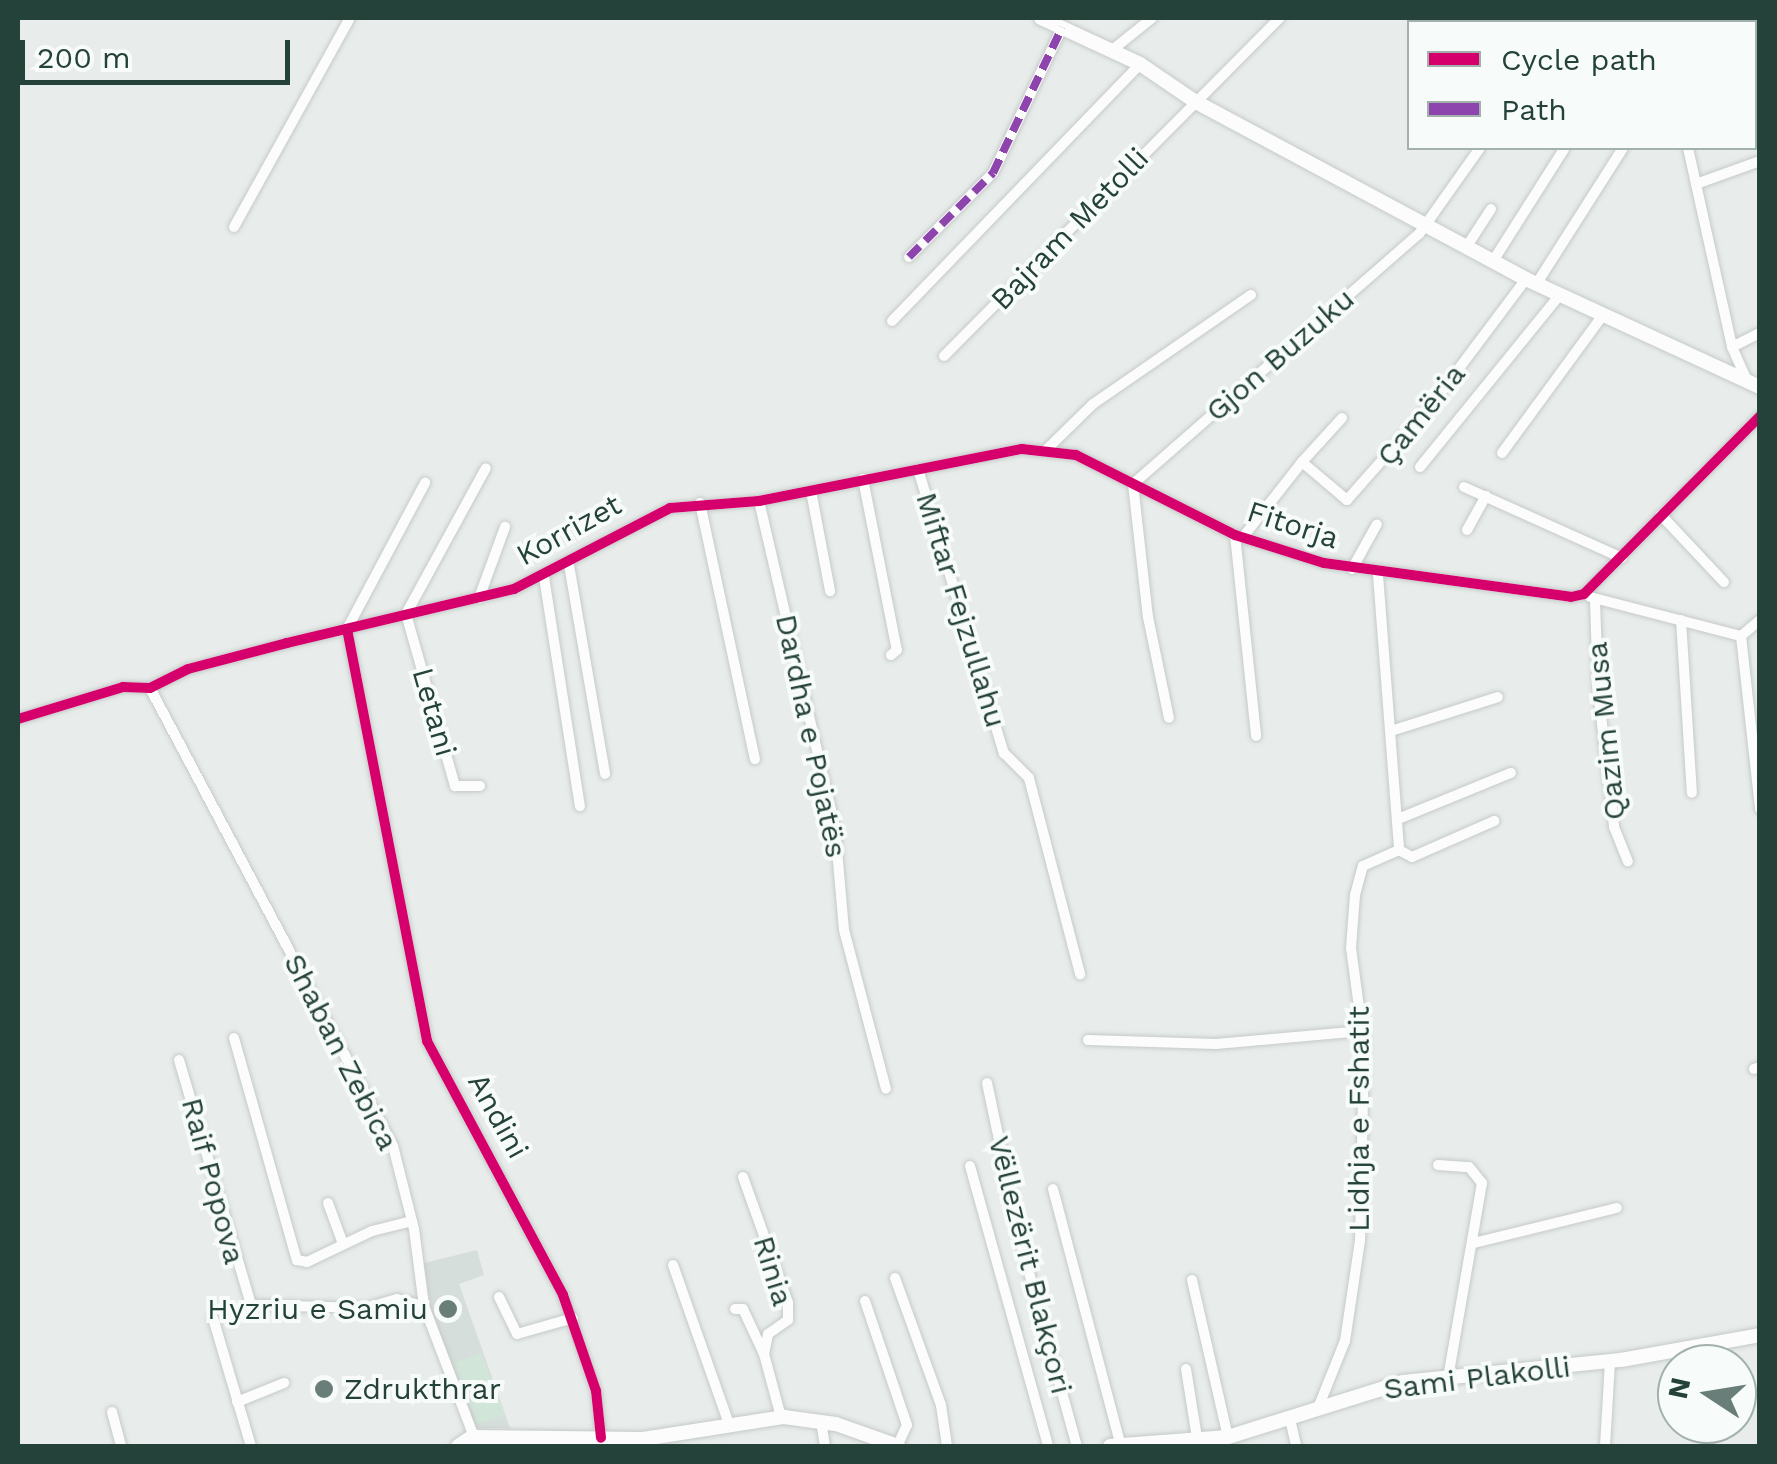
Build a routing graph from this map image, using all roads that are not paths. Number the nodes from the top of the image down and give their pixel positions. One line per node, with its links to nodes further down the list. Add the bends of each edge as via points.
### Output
1 (350, 18): 17 (street)
2 (1042, 18): 5 (street)
3 (1152, 18): 6 (street)
4 (1280, 18): 8 (street, Bajram Metolli)
5 (1062, 28): 6 (street); 19 (street, via 992,174)
6 (1110, 51): 7 (street)
7 (1140, 64): 8 (street); 25 (street)
8 (1196, 102): 16 (street); 28 (street, Bajram Metolli)
9 (1479, 150): 16 (street, Gjon Buzuku)
10 (1563, 150): 20 (street)
11 (1622, 150): 21 (street)
12 (1688, 150): 14 (street)
13 (1760, 161): 14 (street)
14 (1696, 184): 27 (street)
15 (1490, 209): 18 (street)
16 (1424, 224): 18 (street); 40 (street, Gjon Buzuku)
17 (234, 227)
18 (1467, 246): 20 (street)
19 (910, 258)
20 (1493, 261): 21 (street)
21 (1532, 281): 23 (street); 34 (street, Çamëria, via 1352,498)
22 (1251, 295): 32 (street, via 1093,404)
23 (1560, 295): 24 (street); 35 (street)
24 (1603, 314): 29 (street); 33 (street)
25 (892, 321)
26 (1760, 333): 27 (street)
27 (1732, 347): 29 (street)
28 (944, 356)
29 (1753, 384)
30 (1760, 416): 46 (street)
31 (1342, 418): 34 (street, Çamëria)
32 (1047, 449): 37 (street, Fitorja, via 999,451); 40 (street, Fitorja, via 1076,455)
33 (1502, 453)
34 (1302, 462): 50 (street, Çamëria)
35 (1420, 467)
36 (486, 468): 60 (street)
37 (918, 469): 38 (street, Fitorja); 83 (street, Miftar Fejzullahu, via 1004,754 1029,778)
38 (863, 479): 42 (street, Fitorja); 65 (street, via 898,650)
39 (425, 483): 63 (street)
40 (1134, 484): 50 (street, Fitorja); 69 (street, via 1146,605)
41 (1464, 486): 43 (street)
42 (811, 491): 44 (street, Fitorja); 57 (street)
43 (1486, 496): 49 (street); 51 (street)
44 (759, 502): 45 (street, Korrizet); 89 (street, Dardha e Pojatës, via 836,827 844,930)
45 (700, 503): 52 (street, Korrizet, via 626,526); 72 (street)
46 (1662, 514): 51 (street); 56 (street)
47 (1376, 524): 53 (street, Fitorja)
48 (505, 528): 59 (street)
49 (1467, 530)
50 (1239, 536): 53 (street, Fitorja); 71 (street, Fitorja)
51 (1622, 558): 58 (street)
52 (570, 565): 55 (street, Korrizet); 74 (street, Korrizet)
53 (1352, 569): 54 (street, Fitorja)
54 (1378, 575): 58 (street, Fitorja); 70 (street)
55 (544, 578): 59 (street, Korrizet); 77 (street, Korrizet)
56 (1724, 582)
57 (830, 591)
58 (1590, 597): 61 (street, Fitorja); 82 (street, Qazim Musa, via 1614,826)
59 (479, 598): 60 (street, Korrizet)
60 (406, 614): 63 (street, Korrizet); 75 (street, Letani, via 456,786)
61 (1681, 620): 64 (street, Fitorja); 76 (street)
62 (1760, 620): 64 (street)
63 (347, 630): 66 (street, Korrizet, via 188,669); 107 (street, Andini, via 427,1040)
64 (1741, 636): 78 (street)
65 (891, 655)
66 (150, 688): 68 (street, Korrizet, via 123,687); 96 (street, Shaban Zebica, via 383,1124)
67 (1498, 697): 70 (street)
68 (18, 718)
69 (1169, 718)
70 (1391, 732): 79 (street)
71 (1256, 736)
72 (755, 759)
73 (1512, 773): 79 (street)
74 (605, 774)
75 (480, 786)
76 (1692, 794)
77 (580, 806)
78 (1759, 811)
79 (1398, 819): 81 (street)
80 (1494, 821): 81 (street, Lidhja e Fshatit, via 1412,856)
81 (1398, 850): 84 (street, Lidhja e Fshatit, via 1364,866 1357,884 1351,948)
82 (1628, 861)
83 (1080, 974)
84 (1362, 1031): 86 (street, via 1216,1044); 115 (street, Lidhja e Fshatit, via 1353,1299)
85 (234, 1038): 98 (street, via 296,1260 307,1262)
86 (1088, 1040)
87 (178, 1060): 104 (street, Raif Popova, via 251,1305 366,1308 397,1298)
88 (987, 1083): 134 (street, Vëllezërit Blakçori, via 1022,1247)
89 (886, 1088)
90 (1438, 1165): 97 (street, via 1469,1166 1479,1175)
91 (970, 1166): 133 (street)
92 (742, 1177): 109 (street, Rinia, via 788,1303 788,1320 768,1334)
93 (1053, 1189): 136 (street)
94 (328, 1203): 98 (street)
95 (1616, 1208): 97 (street)
96 (412, 1221): 98 (street); 104 (street, Shaban Zebica)
97 (1474, 1243): 112 (street)
98 (343, 1244)
99 (673, 1265): 120 (street)
100 (895, 1278): 132 (street, via 941,1405)
101 (1192, 1280): 122 (street)
102 (499, 1297): 107 (street, via 517,1334)
103 (865, 1300): 131 (street, via 907,1425)
104 (424, 1306): 121 (street, Shaban Zebica)
105 (735, 1309): 109 (street, Rinia, via 744,1309)
106 (213, 1318): 114 (street)
107 (573, 1318): 123 (street, Andini, via 596,1390)
108 (1760, 1334): 110 (street, Sami Plakolli)
109 (764, 1354): 117 (street, Rinia)
110 (1610, 1361): 112 (street, Sami Plakolli); 138 (street, Sami Plakolli)
111 (1186, 1369): 124 (street)
112 (1448, 1378): 115 (street, Sami Plakolli, via 1402,1382)
113 (284, 1383): 114 (street)
114 (237, 1402): 128 (street)
115 (1318, 1408): 118 (street, Sami Plakolli)
116 (112, 1412): 127 (street)
117 (781, 1417): 119 (street); 120 (street)
118 (1290, 1419): 122 (street, Sami Plakolli); 137 (street)
119 (821, 1421): 130 (street); 131 (street)
120 (729, 1424): 126 (street)
121 (474, 1437): 125 (street); 129 (street)
122 (1228, 1437): 124 (street, Sami Plakolli)
123 (600, 1438): 125 (street); 126 (street)
124 (1197, 1438): 136 (street, Sami Plakolli)
125 (546, 1442)
126 (651, 1442)
127 (121, 1446)
128 (251, 1446)
129 (458, 1446)
130 (825, 1446)
131 (897, 1446)
132 (947, 1446)
133 (1048, 1446)
134 (1077, 1446)
135 (1110, 1446): 136 (street, Sami Plakolli)
136 (1121, 1446)
137 (1296, 1446)
138 (1604, 1446)

